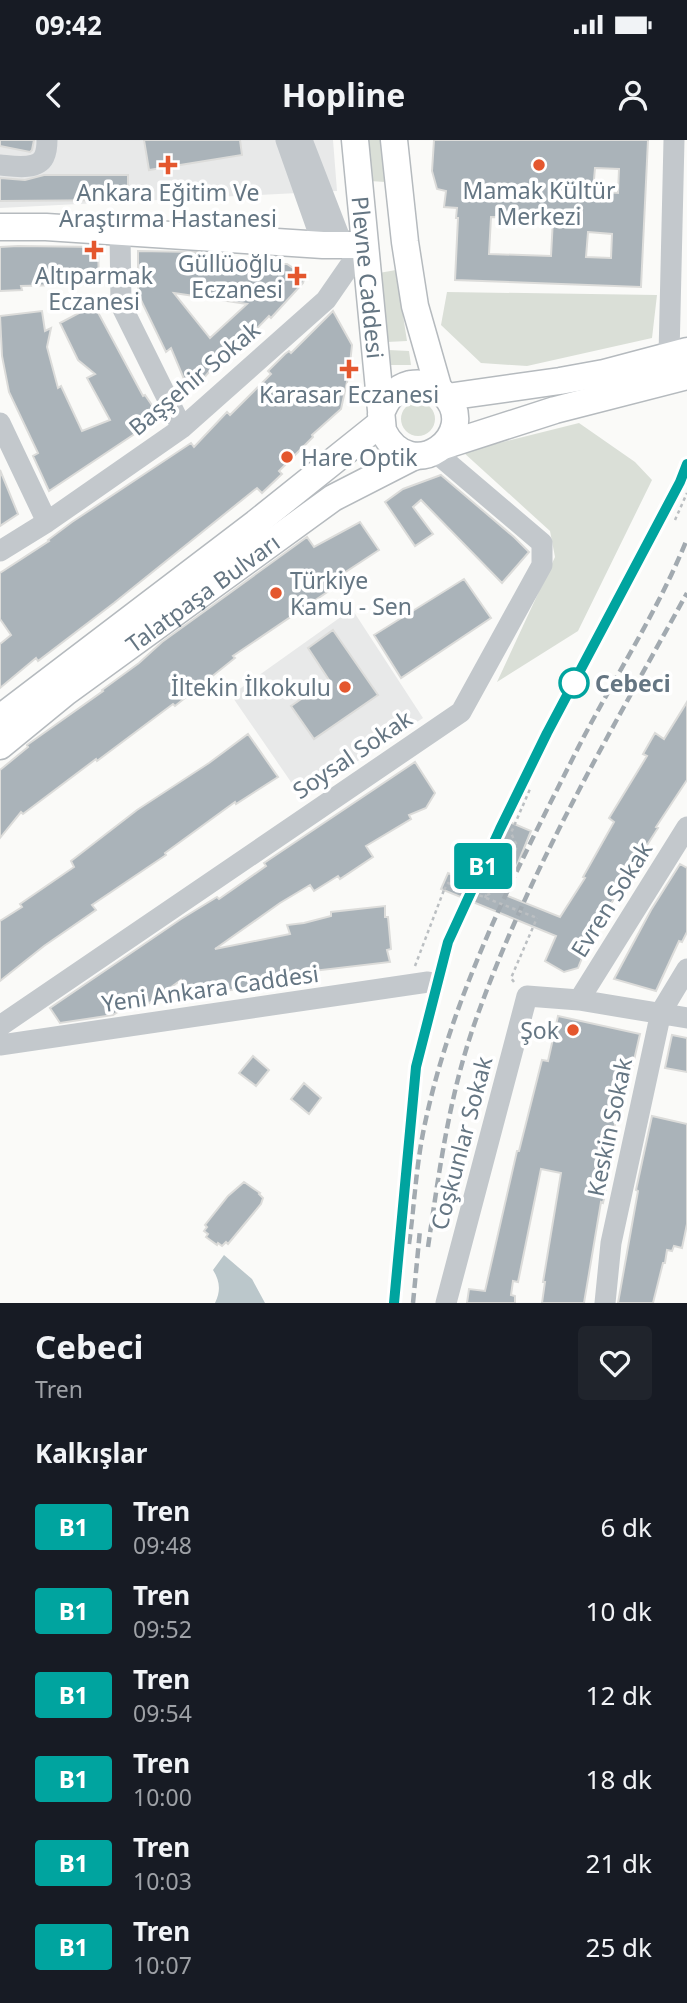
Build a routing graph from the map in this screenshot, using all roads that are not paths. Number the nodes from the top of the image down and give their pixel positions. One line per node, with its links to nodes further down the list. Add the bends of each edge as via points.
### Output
1 (47, 140): 7 (street, via 39,162 27,167)
2 (286, 140): 10 (street)
3 (302, 140): 10 (street)
4 (355, 140): 10 (main road, Plevne Caddesi)
5 (394, 140): 12 (main road, Plevne Caddesi, via 415,306)
6 (674, 140): 11 (street)
7 (0, 165)
8 (0, 227): 9 (main road)
9 (120, 232): 10 (main road); 15 (street, via 121,305)
10 (343, 245): 13 (main road, Plevne Caddesi); 15 (street, Başşehir Sokak, via 326,300)
11 (680, 365): 12 (main road, Talatpaşa Bulvarı); 16 (main road, Talatpaşa Bulvarı)
12 (443, 393): 13 (main road, Talatpaşa Bulvarı, via 429,384 406,385 388,399); 16 (main road, via 455,417 450,438)
13 (381, 418): 16 (main road, via 388,441 396,449); 19 (main road, Talatpaşa Bulvarı, via 256,523)
14 (0, 423): 17 (street)
15 (182, 428): 17 (street, Başşehir Sokak)
16 (431, 451): 20 (main road, Talatpaşa Bulvarı, via 334,498 66,692); 27 (street, Soysal Sokak, via 542,543 542,565 461,712)
17 (47, 522): 18 (street, Başşehir Sokak)
18 (0, 551)
19 (0, 718)
20 (0, 746)
21 (687, 827): 24 (street, Evren Sokak)
22 (687, 969): 25 (street, Keskin Sokak)
23 (418, 983): 28 (street, Yeni Ankara Caddesi)
24 (579, 1000): 25 (street); 29 (street, Coşkunlar Sokak, via 527,996)
25 (661, 1012): 26 (street); 30 (street, Keskin Sokak, via 611,1243)
26 (687, 1018)
27 (0, 1026)
28 (0, 1045)
29 (446, 1303)
30 (605, 1303)

